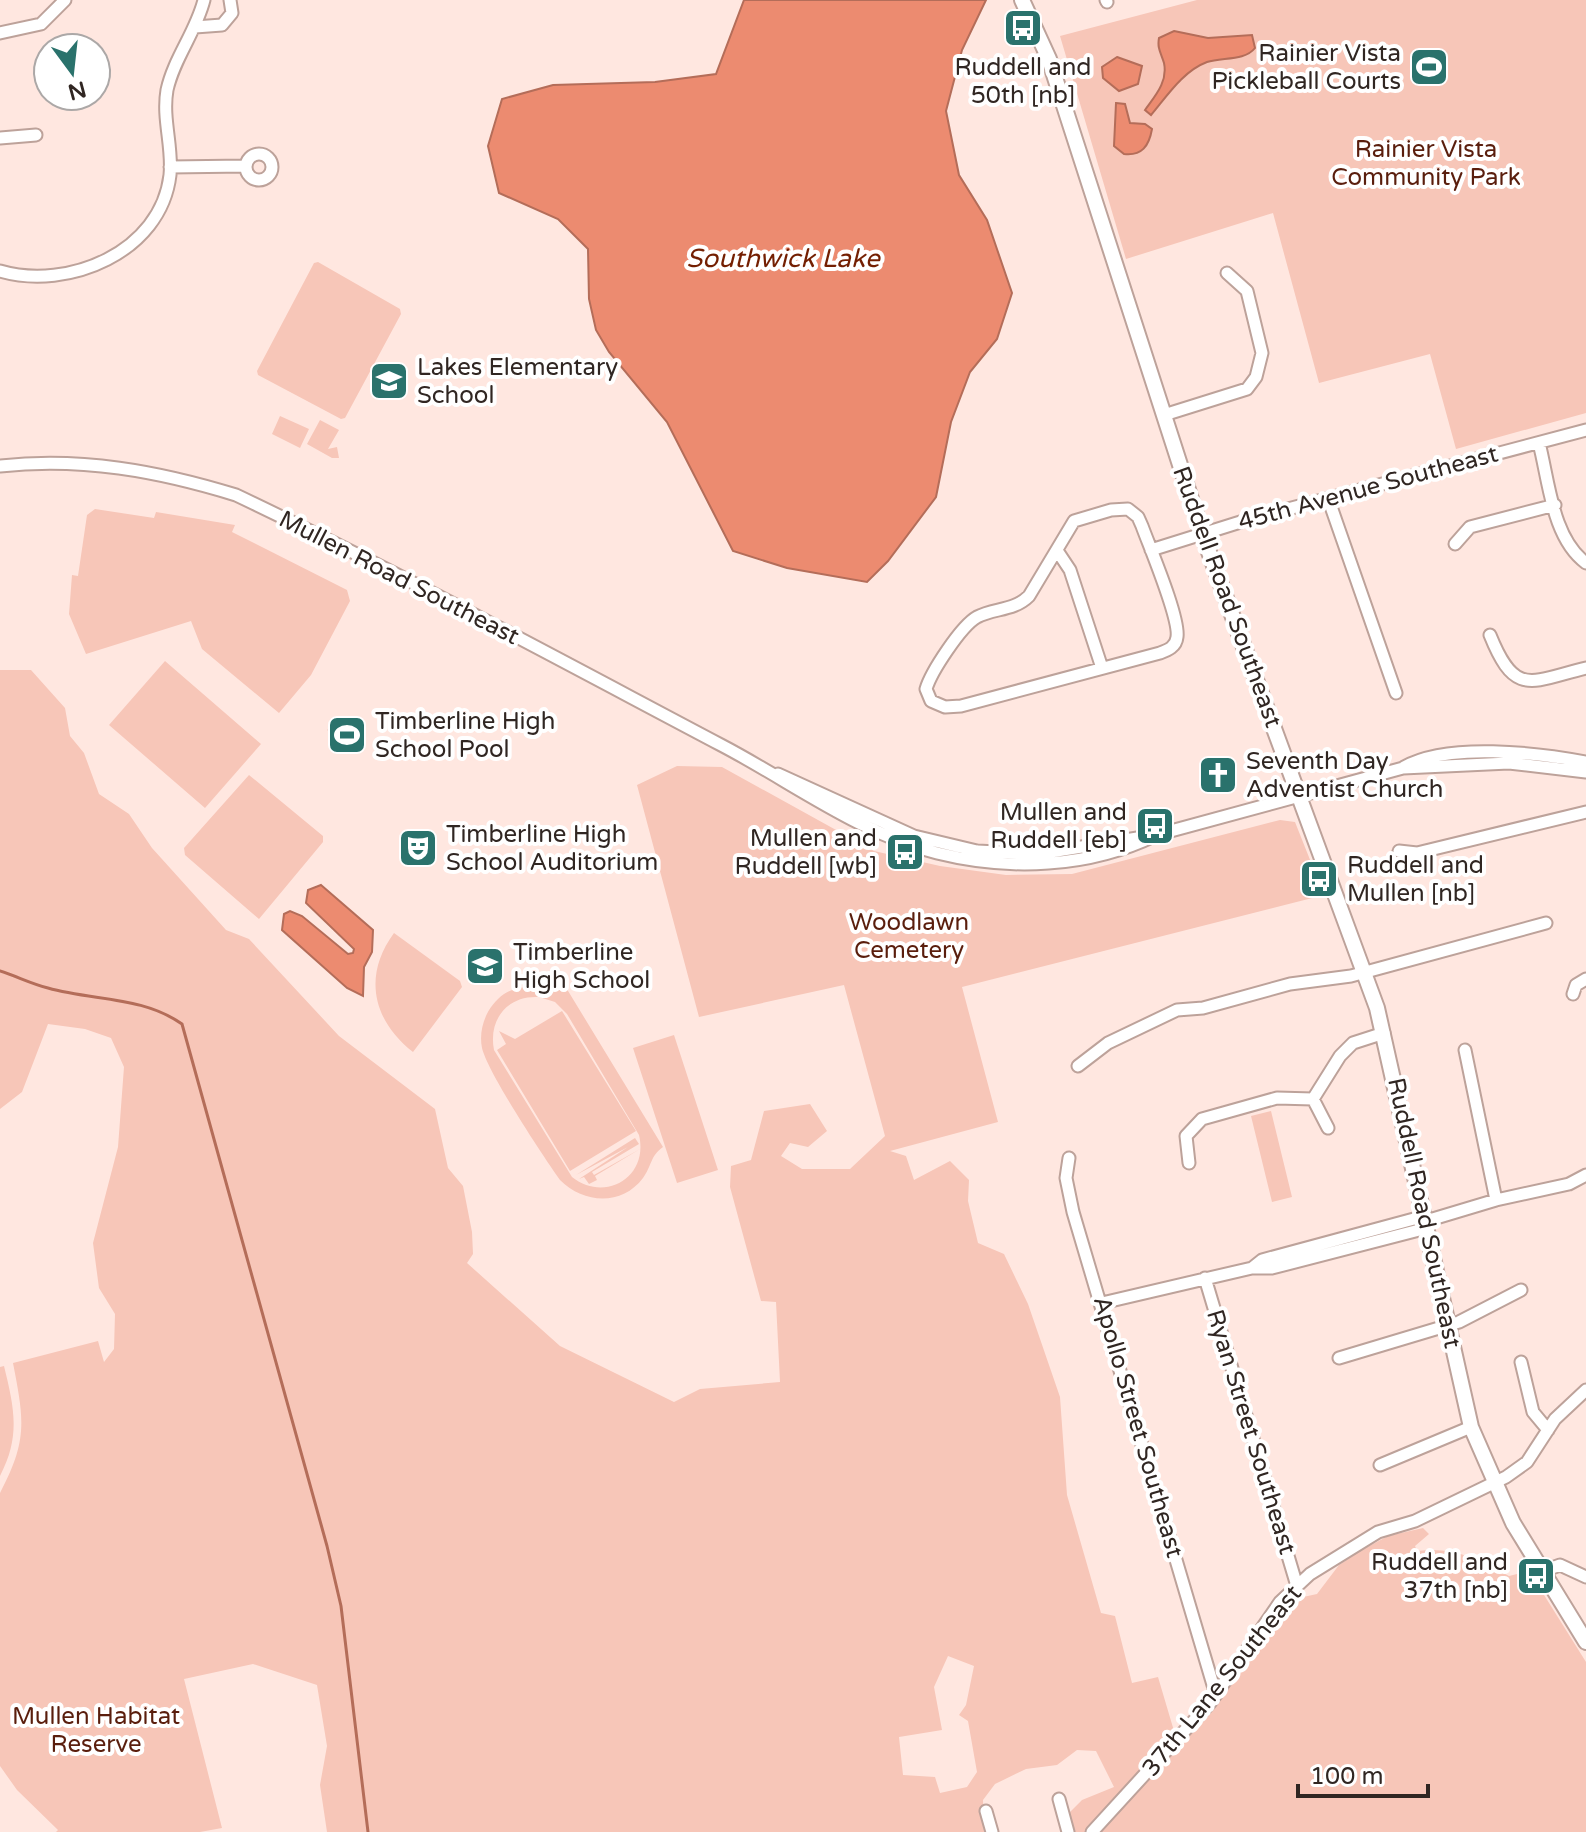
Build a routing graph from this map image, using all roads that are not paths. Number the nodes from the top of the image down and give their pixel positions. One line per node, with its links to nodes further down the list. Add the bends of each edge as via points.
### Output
1 (65, 0): 6 (street, via 41,24)
2 (204, 0): 5 (street)
3 (230, 0): 5 (street, via 232,13 222,25)
4 (1022, 0): 13 (main road, Ruddell Road Southeast, via 1049,59)
5 (195, 27): 10 (street, via 167,92)
6 (0, 33)
7 (36, 135): 8 (street)
8 (0, 138)
9 (245, 166): 10 (street)
10 (170, 167): 11 (street, via 154,221 130,247 58,273)
11 (0, 271)
12 (1227, 273): 13 (street, via 1247,291 1262,353 1256,377 1247,389)
13 (1164, 415): 19 (main road, Ruddell Road Southeast)
14 (1586, 430): 15 (street, 45th Avenue Southeast)
15 (1539, 443): 17 (street, 45th Avenue Southeast); 18 (street)
16 (0, 466): 31 (street, Mullen Road Southeast, via 87,463 173,475 236,495 774,773 902,832 977,851 1038,854 1156,835)
17 (1328, 498): 19 (street, 45th Avenue Southeast); 27 (street)
18 (1555, 505): 20 (street, via 1470,527); 23 (street, via 1569,546)
19 (1202, 533): 21 (street, 45th Avenue Southeast); 31 (main road, Ruddell Road Southeast)
20 (1455, 544)
21 (1151, 550): 22 (street, via 1138,517 1121,508 1074,521); 25 (street, via 1177,627 1176,642 1168,650)
22 (1058, 552): 25 (street, via 1070,570); 25 (street, via 1024,601 968,624 931,676 926,693 931,701 953,707)
23 (1586, 563)
24 (1490, 635): 26 (street, via 1503,666 1518,678 1536,680)
25 (1102, 668)
26 (1586, 668)
27 (1396, 693)
28 (1586, 762): 29 (street, Mullen Road Southeast, via 1489,753 1418,759)
29 (1403, 768): 30 (street, Mullen Road Southeast, via 1509,763); 31 (street, Mullen Road Southeast)
30 (1586, 772)
31 (1299, 796): 35 (main road, Ruddell Road Southeast)
32 (1586, 812): 33 (street, via 1417,853)
33 (1399, 851)
34 (1546, 923): 35 (street)
35 (1364, 971): 38 (main road, Ruddell Road Southeast); 40 (street, via 1177,1010 1108,1043)
36 (1586, 979): 37 (street)
37 (1573, 994)
38 (1384, 1033): 41 (street, via 1353,1043); 47 (main road, Ruddell Road Southeast)
39 (1465, 1050): 46 (street)
40 (1078, 1066)
41 (1313, 1099): 42 (street); 44 (street, via 1277,1098 1202,1119 1186,1136)
42 (1328, 1128)
43 (1069, 1158): 50 (street, Apollo Street Southeast, via 1066,1178 1073,1212)
44 (1189, 1163)
45 (1586, 1175): 46 (street, via 1569,1184)
46 (1496, 1200): 47 (street)
47 (1426, 1221): 48 (street, via 1272,1268); 51 (main road, Ruddell Road Southeast)
48 (1205, 1278): 50 (street); 61 (street, Ryan Street Southeast)
49 (1521, 1290): 51 (street)
50 (1102, 1303): 63 (street, Apollo Street Southeast)
51 (1448, 1326): 52 (street); 55 (main road, Ruddell Road Southeast)
52 (1339, 1358)
53 (1521, 1362): 56 (street, via 1533,1412)
54 (1586, 1390): 56 (street, 37th Lane Southeast, via 1570,1401)
55 (1471, 1427): 57 (street); 58 (main road, Ruddell Road Southeast)
56 (1548, 1430): 58 (street, 37th Lane Southeast, via 1527,1462)
57 (1380, 1465)
58 (1494, 1484): 59 (main road, Ruddell Road Southeast); 61 (street, 37th Lane Southeast, via 1403,1526 1378,1532)
59 (1541, 1572): 60 (street, via 1560,1565); 62 (main road, Ruddell Road Southeast)
60 (1586, 1577)
61 (1297, 1586): 63 (street, 37th Lane Southeast, via 1280,1602)
62 (1586, 1642)
63 (1216, 1695): 68 (street, 37th Lane Southeast)
64 (1059, 1799): 67 (street)
65 (986, 1811): 66 (street)
66 (992, 1832)
67 (1068, 1832)
68 (1092, 1832)

